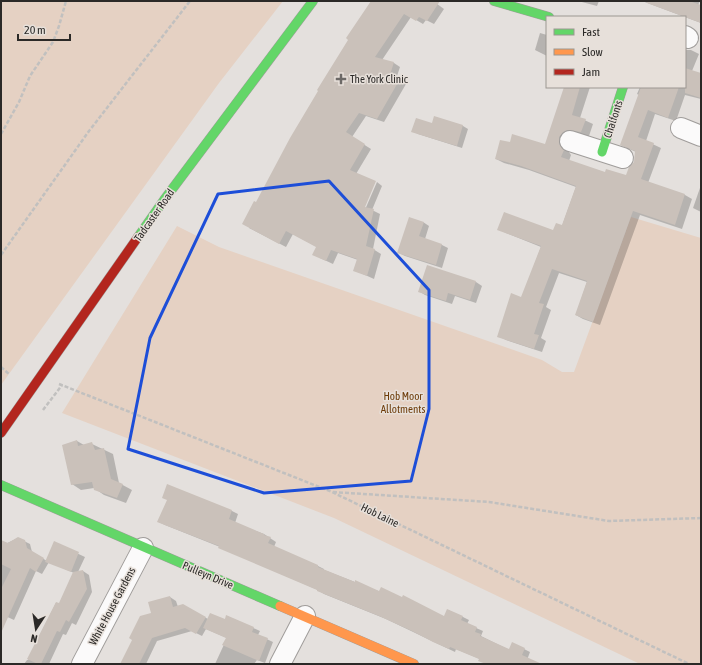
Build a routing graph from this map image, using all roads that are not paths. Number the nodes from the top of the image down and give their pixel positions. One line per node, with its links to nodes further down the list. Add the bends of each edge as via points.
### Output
1 (313, 1): 10 (street, Tadcaster Road, via 164,200)
2 (494, 1): 3 (street)
3 (546, 16)
4 (623, 88): 8 (street, Chalfonts)
5 (681, 128): 6 (street)
6 (701, 136)
7 (570, 141): 8 (street, Chalfonts)
8 (602, 152): 9 (street, Chalfonts)
9 (623, 158)
10 (1, 433)
11 (1, 486): 12 (street, Pulleyn Drive)
12 (143, 548): 13 (street, Pulleyn Drive); 14 (street, White House Gardens)
13 (305, 616): 15 (street); 16 (street, Pulleyn Drive)
14 (82, 664)
15 (280, 664)
16 (414, 664)

